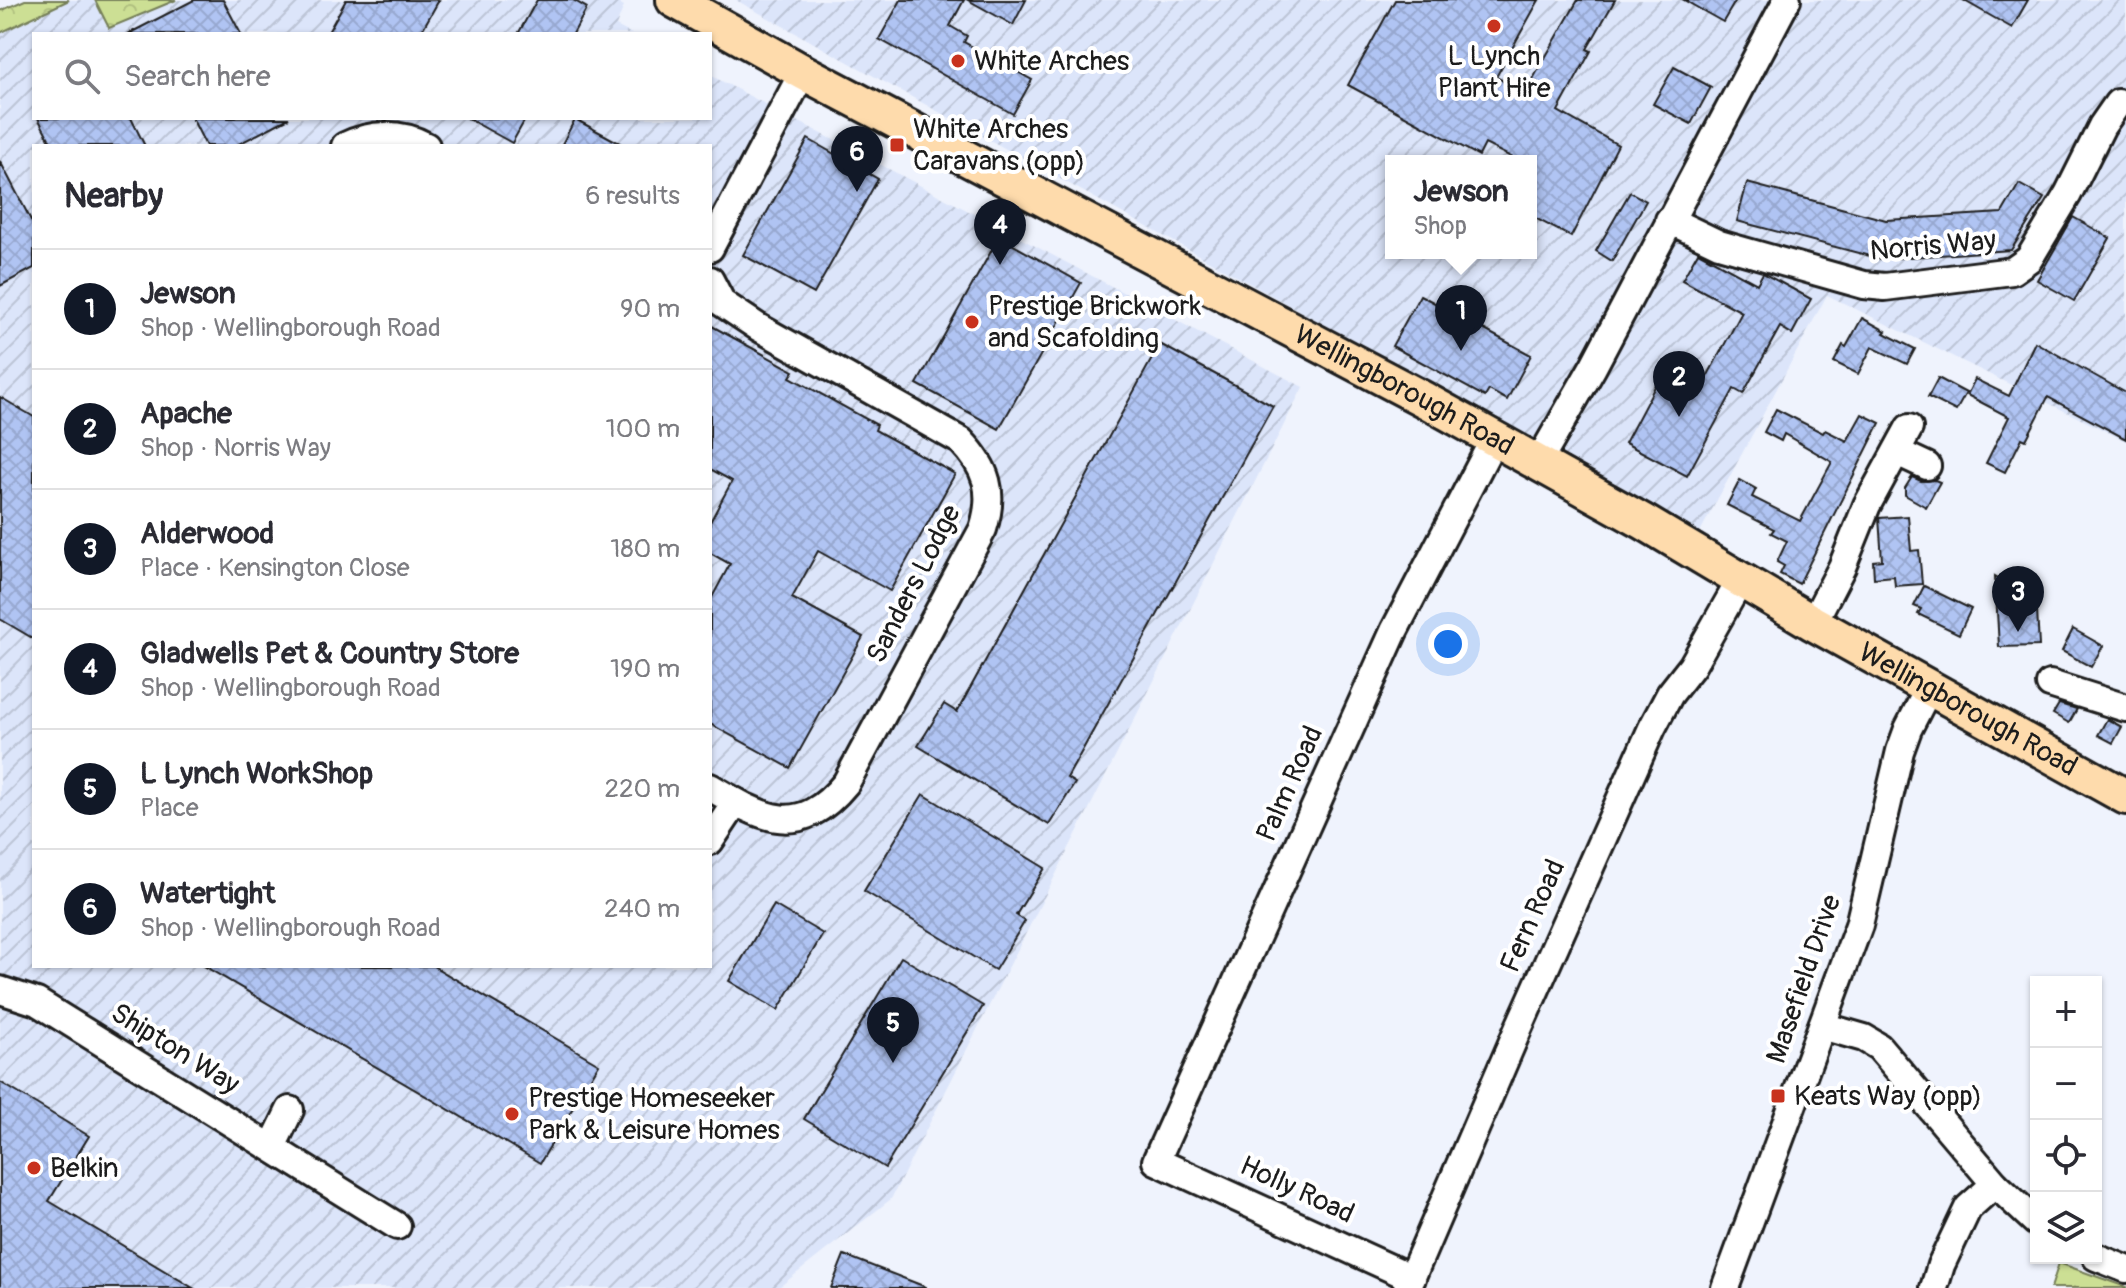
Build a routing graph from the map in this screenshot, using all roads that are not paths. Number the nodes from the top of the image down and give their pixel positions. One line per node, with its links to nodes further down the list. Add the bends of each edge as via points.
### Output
1 (674, 0): 3 (main road, Wellingborough Road)
2 (1787, 0): 7 (street)
3 (803, 72): 8 (street); 10 (main road, Wellingborough Road)
4 (2118, 103): 7 (street, Norris Way, via 2029,259 2012,271 1864,285 1719,244)
5 (349, 144): 6 (street, via 382,135)
6 (420, 144)
7 (1669, 220): 11 (street)
8 (712, 244)
9 (712, 284): 20 (street, Sanders Lodge, via 722,303 758,327 961,441 978,459 989,502 983,529 846,783 822,808 785,819 766,817)
10 (1494, 439): 11 (main road, Wellingborough Road); 26 (street, Palm Road, via 1394,631)
11 (1538, 463): 13 (main road, Wellingborough Road)
12 (1927, 466): 14 (street, via 1903,440)
13 (1740, 581): 14 (main road, Wellingborough Road); 32 (street, Fern Road, via 1652,728)
14 (1813, 623): 16 (main road, Wellingborough Road)
15 (2050, 684): 17 (street)
16 (1929, 688): 19 (main road, Wellingborough Road); 23 (street, Masefield Drive, via 1900,751 1862,918)
17 (2126, 708)
18 (712, 788): 20 (street, Sanders Lodge)
19 (2126, 797)
20 (736, 802): 21 (street)
21 (712, 838)
22 (0, 990): 25 (street, Shipton Way, via 37,1002)
23 (1822, 1026): 27 (street, via 1879,1047); 33 (street, Masefield Drive)
24 (290, 1110): 25 (street)
25 (272, 1147): 29 (street, Shipton Way)
26 (1156, 1161): 32 (street, Holly Road)
27 (1995, 1184): 28 (street); 34 (street, via 1968,1208)
28 (2030, 1216)
29 (397, 1226)
30 (2102, 1259): 31 (street)
31 (2126, 1269)
32 (1410, 1283)
33 (1725, 1288)
34 (1934, 1288)

